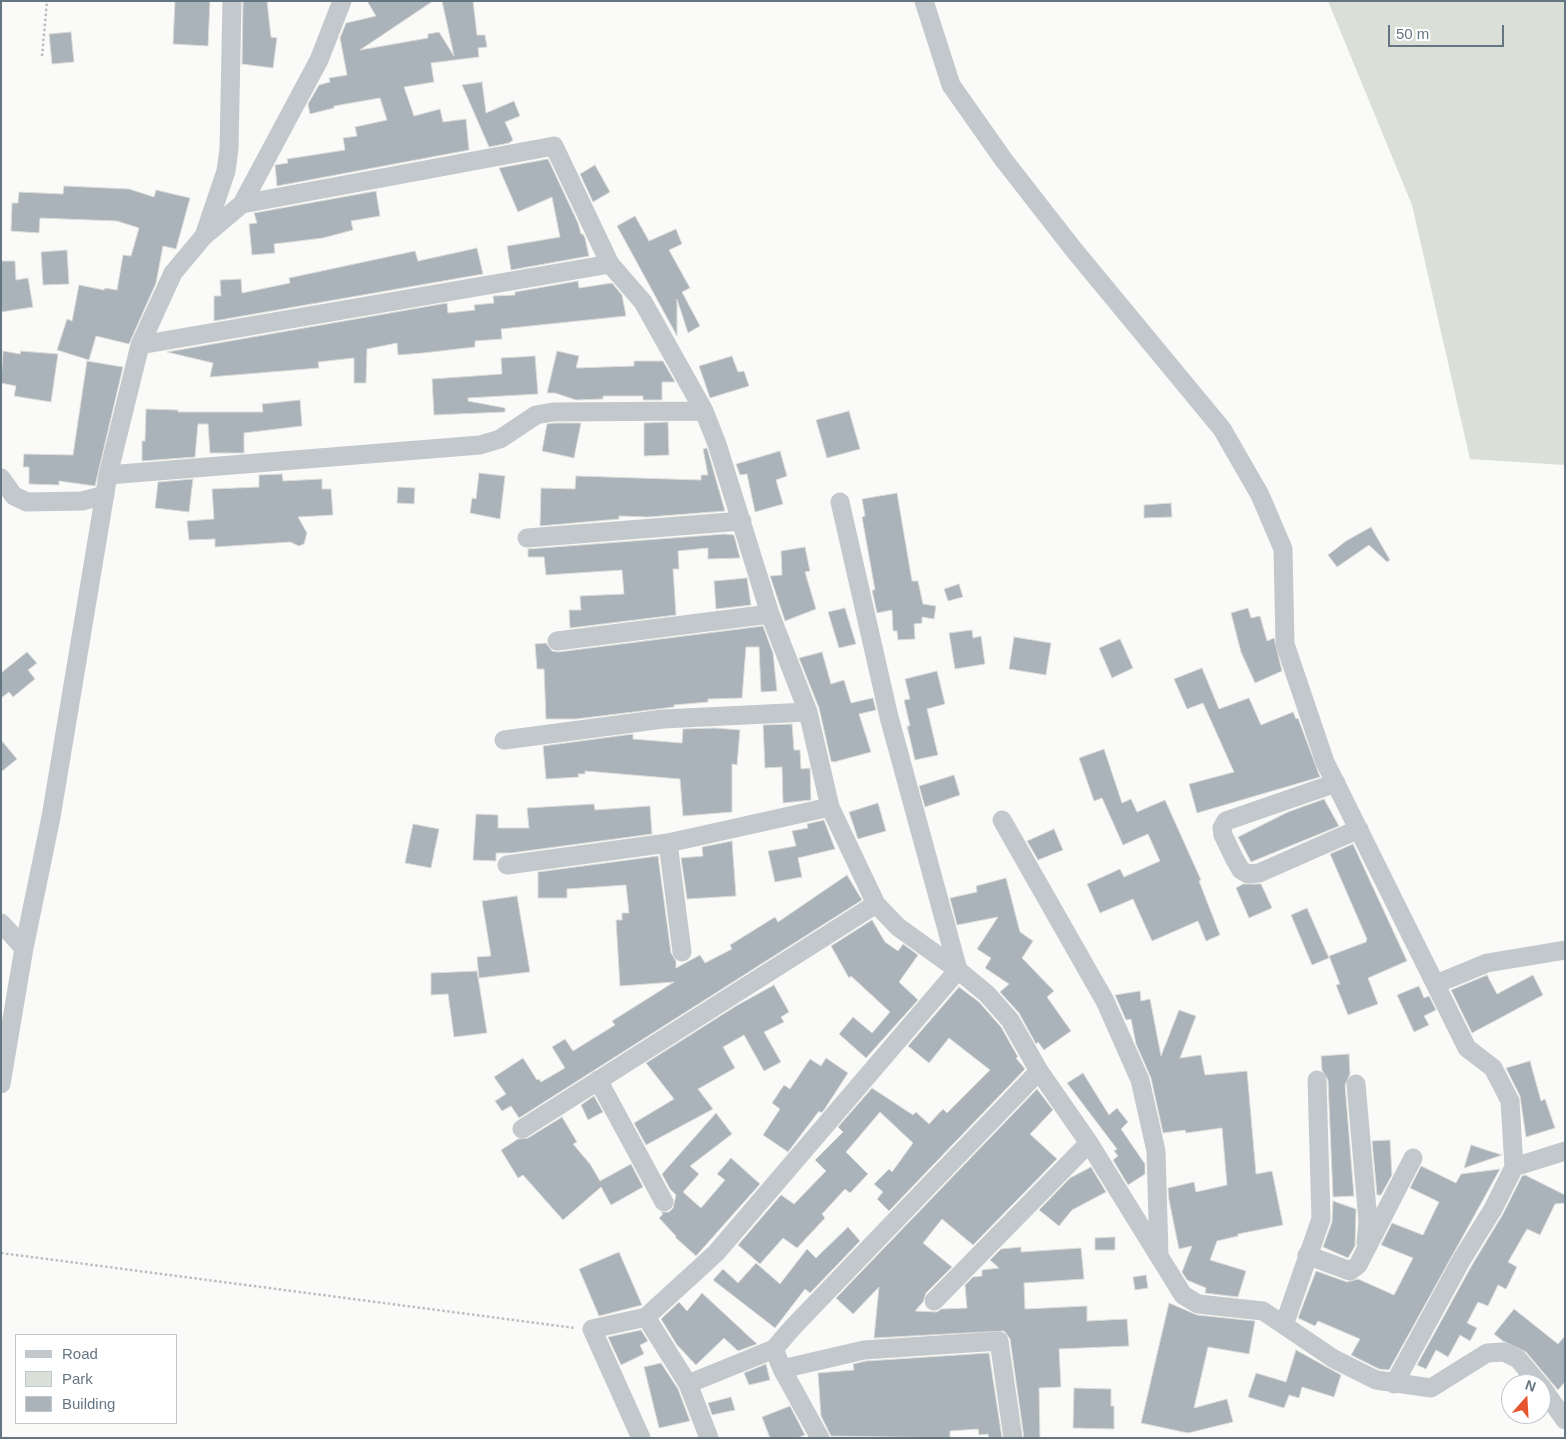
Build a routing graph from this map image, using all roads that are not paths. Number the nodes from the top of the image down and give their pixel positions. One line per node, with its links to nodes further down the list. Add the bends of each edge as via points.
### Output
1 (232, 1): 5 (street, via 229,149 218,198)
2 (342, 1): 4 (street, via 319,60)
3 (924, 1): 19 (street, via 951,85 1003,159 1074,250 1222,429 1260,495 1283,549 1285,644 1325,762)
4 (242, 204): 5 (street); 6 (street, via 554,146)
5 (204, 236): 7 (street, via 173,273)
6 (610, 264): 7 (street); 8 (street, via 643,302)
7 (140, 345): 9 (street)
8 (704, 411): 9 (street, via 554,412 536,415 500,440 480,445); 13 (street)
9 (108, 475): 11 (street)
10 (1, 478): 11 (street, via 14,496 27,502 82,501)
11 (105, 495): 27 (street, via 51,817)
12 (840, 502): 30 (street, via 889,716)
13 (742, 521): 14 (street); 15 (street)
14 (527, 538)
15 (770, 614): 16 (street); 17 (street)
16 (557, 641)
17 (808, 712): 18 (street, via 663,719); 20 (street)
18 (504, 740)
19 (1336, 783): 22 (street); 22 (street, via 1226,821 1223,835 1234,858 1241,870 1248,874 1259,873)
20 (830, 807): 23 (street); 25 (street)
21 (1002, 820): 44 (street, via 1105,1001 1140,1080 1156,1151)
22 (1359, 829): 31 (street)
23 (668, 843): 24 (street); 29 (street)
24 (508, 865)
25 (876, 904): 30 (street, via 898,927); 33 (street)
26 (1, 923): 27 (street)
27 (24, 948): 35 (street)
28 (1565, 950): 31 (street, via 1487,962)
29 (682, 952)
30 (958, 970): 32 (street, via 987,994 1010,1020); 47 (street, via 716,1252)
31 (1436, 984): 41 (street, via 1467,1048 1492,1068 1510,1101)
32 (1039, 1071): 38 (street); 49 (street)
33 (598, 1080): 37 (street); 42 (street)
34 (1317, 1080): 45 (street, via 1321,1219)
35 (1, 1084)
36 (1356, 1084): 43 (street, via 1368,1222)
37 (522, 1129)
38 (1089, 1143): 44 (street); 46 (street)
39 (1565, 1150): 41 (street)
40 (1413, 1158): 43 (street)
41 (1514, 1167): 53 (street)
42 (664, 1202)
43 (1365, 1251): 45 (street, via 1358,1265 1350,1271)
44 (1159, 1256): 48 (street, via 1183,1295 1198,1304 1263,1311)
45 (1307, 1256): 48 (street)
46 (934, 1300)
47 (646, 1317): 52 (street); 56 (street, via 592,1329)
48 (1284, 1324): 53 (street, via 1334,1359 1376,1380)
49 (774, 1349): 50 (street); 52 (street)
50 (782, 1369): 58 (street); 59 (street, via 864,1350 999,1341)
51 (1531, 1374): 53 (street, via 1518,1359 1504,1352 1487,1353 1431,1388)
52 (688, 1384): 57 (street)
53 (1394, 1384)
54 (1551, 1400): 55 (street)
55 (1565, 1420)
56 (641, 1438)
57 (709, 1438)
58 (820, 1438)
59 (1013, 1438)

